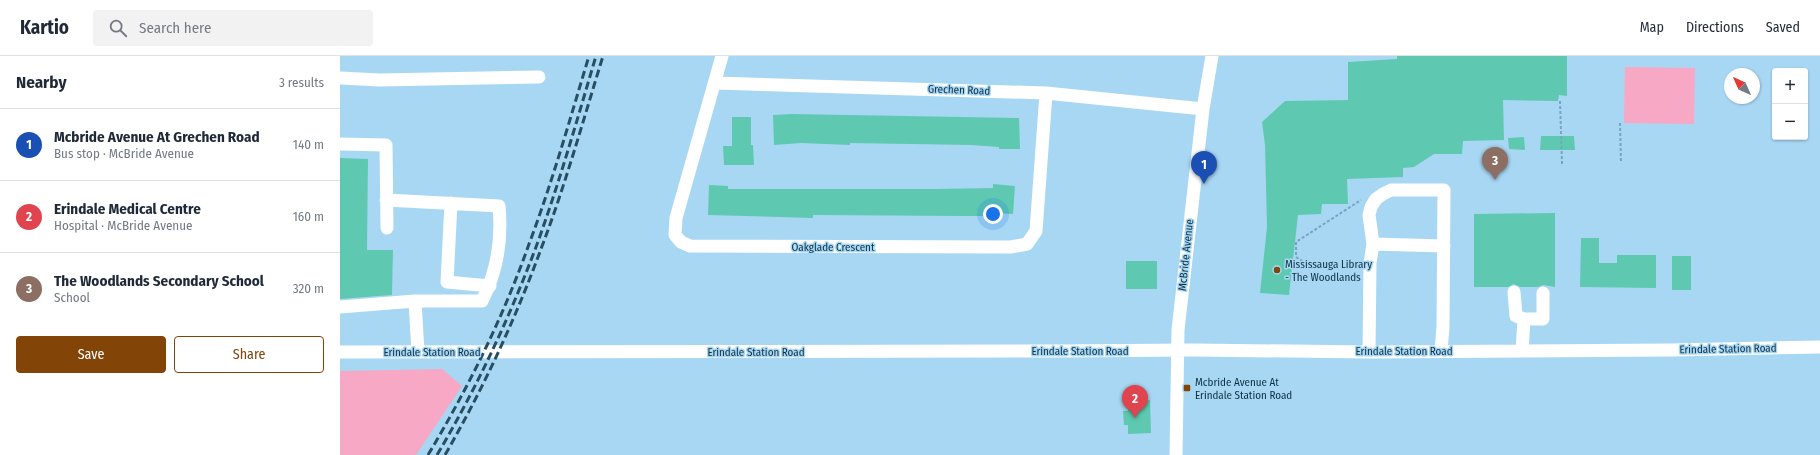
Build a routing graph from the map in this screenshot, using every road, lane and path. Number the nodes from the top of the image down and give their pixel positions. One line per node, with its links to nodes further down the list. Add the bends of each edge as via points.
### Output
1 (722, 56): 5 (street, Oakglade Crescent)
2 (1212, 56): 8 (street, McBride Avenue)
3 (539, 77): 4 (street, via 380,80)
4 (340, 78)
5 (715, 83): 6 (street, Grechen Road); 6 (street, Oakglade Crescent, via 676,218 674,235 681,242 700,248 1011,247 1027,244 1036,231)
6 (1046, 93): 8 (street, Grechen Road)
7 (1560, 101): 12 (path)
8 (1203, 109): 27 (street, McBride Avenue)
9 (1620, 123): 11 (path)
10 (340, 144): 14 (street, via 386,144)
11 (1621, 163)
12 (1562, 164)
13 (1364, 199): 19 (path, via 1296,242 1296,257)
14 (386, 200): 15 (street); 16 (street)
15 (451, 203): 20 (street, via 447,282); 20 (street, via 499,206 501,228)
16 (387, 228)
17 (1373, 244): 18 (street); 18 (street, via 1369,215 1376,199 1391,190 1444,190); 32 (street, via 1370,263)
18 (1444, 246): 28 (street)
19 (1307, 264)
20 (490, 286): 23 (street, via 482,301)
21 (1514, 292): 25 (street, via 1516,316)
22 (1543, 293): 25 (street, via 1543,319)
23 (414, 301): 24 (street); 31 (street)
24 (340, 307)
25 (1524, 319): 29 (street)
26 (1820, 347): 29 (street, Erindale Station Road)
27 (1178, 351): 31 (street, Erindale Station Road); 32 (street, Erindale Station Road); 33 (street, McBride Avenue)
28 (1441, 351): 29 (street, Erindale Station Road); 32 (street, Erindale Station Road)
29 (1522, 351)
30 (340, 352): 31 (street, Erindale Station Road)
31 (418, 352)
32 (1369, 352)
33 (1176, 455)

